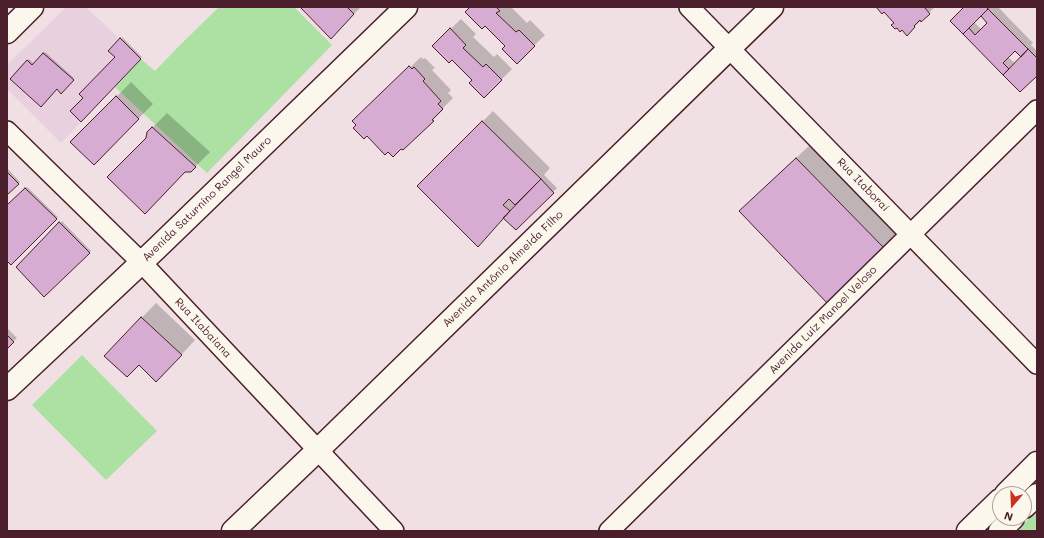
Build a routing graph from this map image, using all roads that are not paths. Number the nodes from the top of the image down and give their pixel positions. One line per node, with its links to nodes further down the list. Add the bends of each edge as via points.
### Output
1 (32, 7): 5 (street)
2 (406, 7): 10 (street, Avenida Saturnino Rangel Mauro)
3 (689, 7): 6 (street, Rua Itaboraí)
4 (772, 7): 6 (street, Avenida Antônio Almeida Filho)
5 (7, 32)
6 (729, 48): 9 (street, Rua Itaboraí); 13 (street, Avenida Antônio Almeida Filho)
7 (1037, 110): 9 (street, Avenida Luiz Manoel Veloso)
8 (7, 131): 10 (street, Rua Itabaiana)
9 (911, 234): 11 (street, Rua Itaboraí); 19 (street, Avenida Luiz Manoel Veloso)
10 (141, 262): 12 (street, Avenida Saturnino Rangel Mauro); 13 (street, Rua Itabaiana)
11 (1037, 364)
12 (7, 389)
13 (318, 450): 17 (street, Avenida Antônio Almeida Filho); 18 (street, Rua Itabaiana)
14 (1037, 463): 15 (street)
15 (1014, 486)
16 (992, 508): 20 (street)
17 (233, 531)
18 (394, 531)
19 (609, 531)
20 (968, 531)

